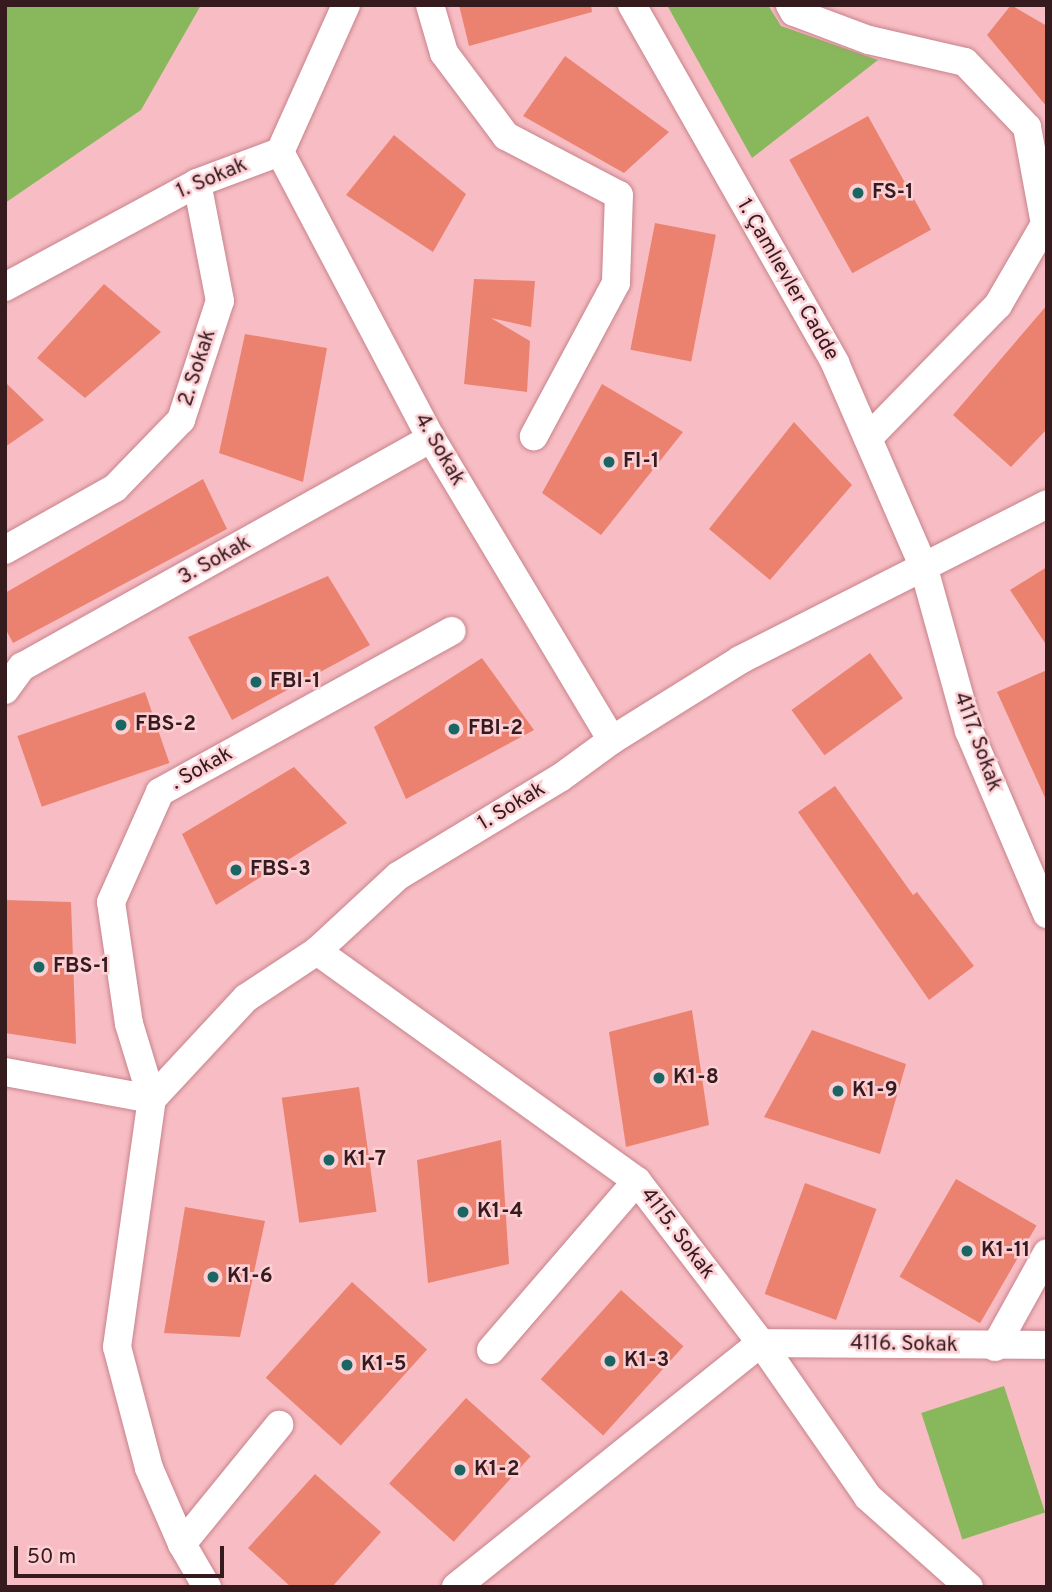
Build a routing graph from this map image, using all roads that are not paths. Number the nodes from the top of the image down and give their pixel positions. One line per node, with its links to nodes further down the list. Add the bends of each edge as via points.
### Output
1 (346, 5): 5 (street)
2 (430, 5): 8 (street, via 444,53 506,136 620,195 616,283)
3 (632, 5): 10 (street, 1. Çamlıevler Cadde, via 835,363)
4 (790, 5): 10 (street, via 794,12 869,40 965,62 1027,127 1045,224 998,305)
5 (280, 152): 6 (street, 1. Sokak); 9 (street, 4. Sokak)
6 (197, 183): 7 (street, 1. Sokak); 12 (street, 2. Sokak, via 220,301 181,420 115,488)
7 (5, 287)
8 (534, 436)
9 (431, 438): 15 (street, 3. Sokak, via 22,667); 16 (street, 4. Sokak)
10 (868, 438): 13 (street, 1. Çamlıevler Cadde)
11 (1047, 505): 13 (street, 1. Sokak)
12 (5, 550)
13 (923, 565): 16 (street, 1. Sokak, via 740,660); 17 (street, 4117. Sokak, via 969,732)
14 (452, 631): 20 (street, . Sokak, via 160,792 111,902 129,1024)
15 (5, 690)
16 (612, 740): 18 (street, 1. Sokak, via 560,778 398,876)
17 (1047, 914)
18 (317, 951): 20 (street, 1. Sokak, via 246,998); 21 (street, 4115. Sokak)
19 (5, 1072): 20 (street)
20 (152, 1099): 28 (street, via 117,1347 149,1468)
21 (637, 1181): 23 (street, 4115. Sokak); 26 (street)
22 (1047, 1253): 25 (street)
23 (761, 1343): 25 (street, 4116. Sokak); 30 (street); 31 (street, 4115. Sokak, via 868,1497)
24 (1047, 1345): 25 (street, 4116. Sokak)
25 (995, 1347)
26 (491, 1350)
27 (279, 1425): 28 (street)
28 (182, 1544): 29 (street)
29 (207, 1587)
30 (456, 1587)
31 (969, 1587)

